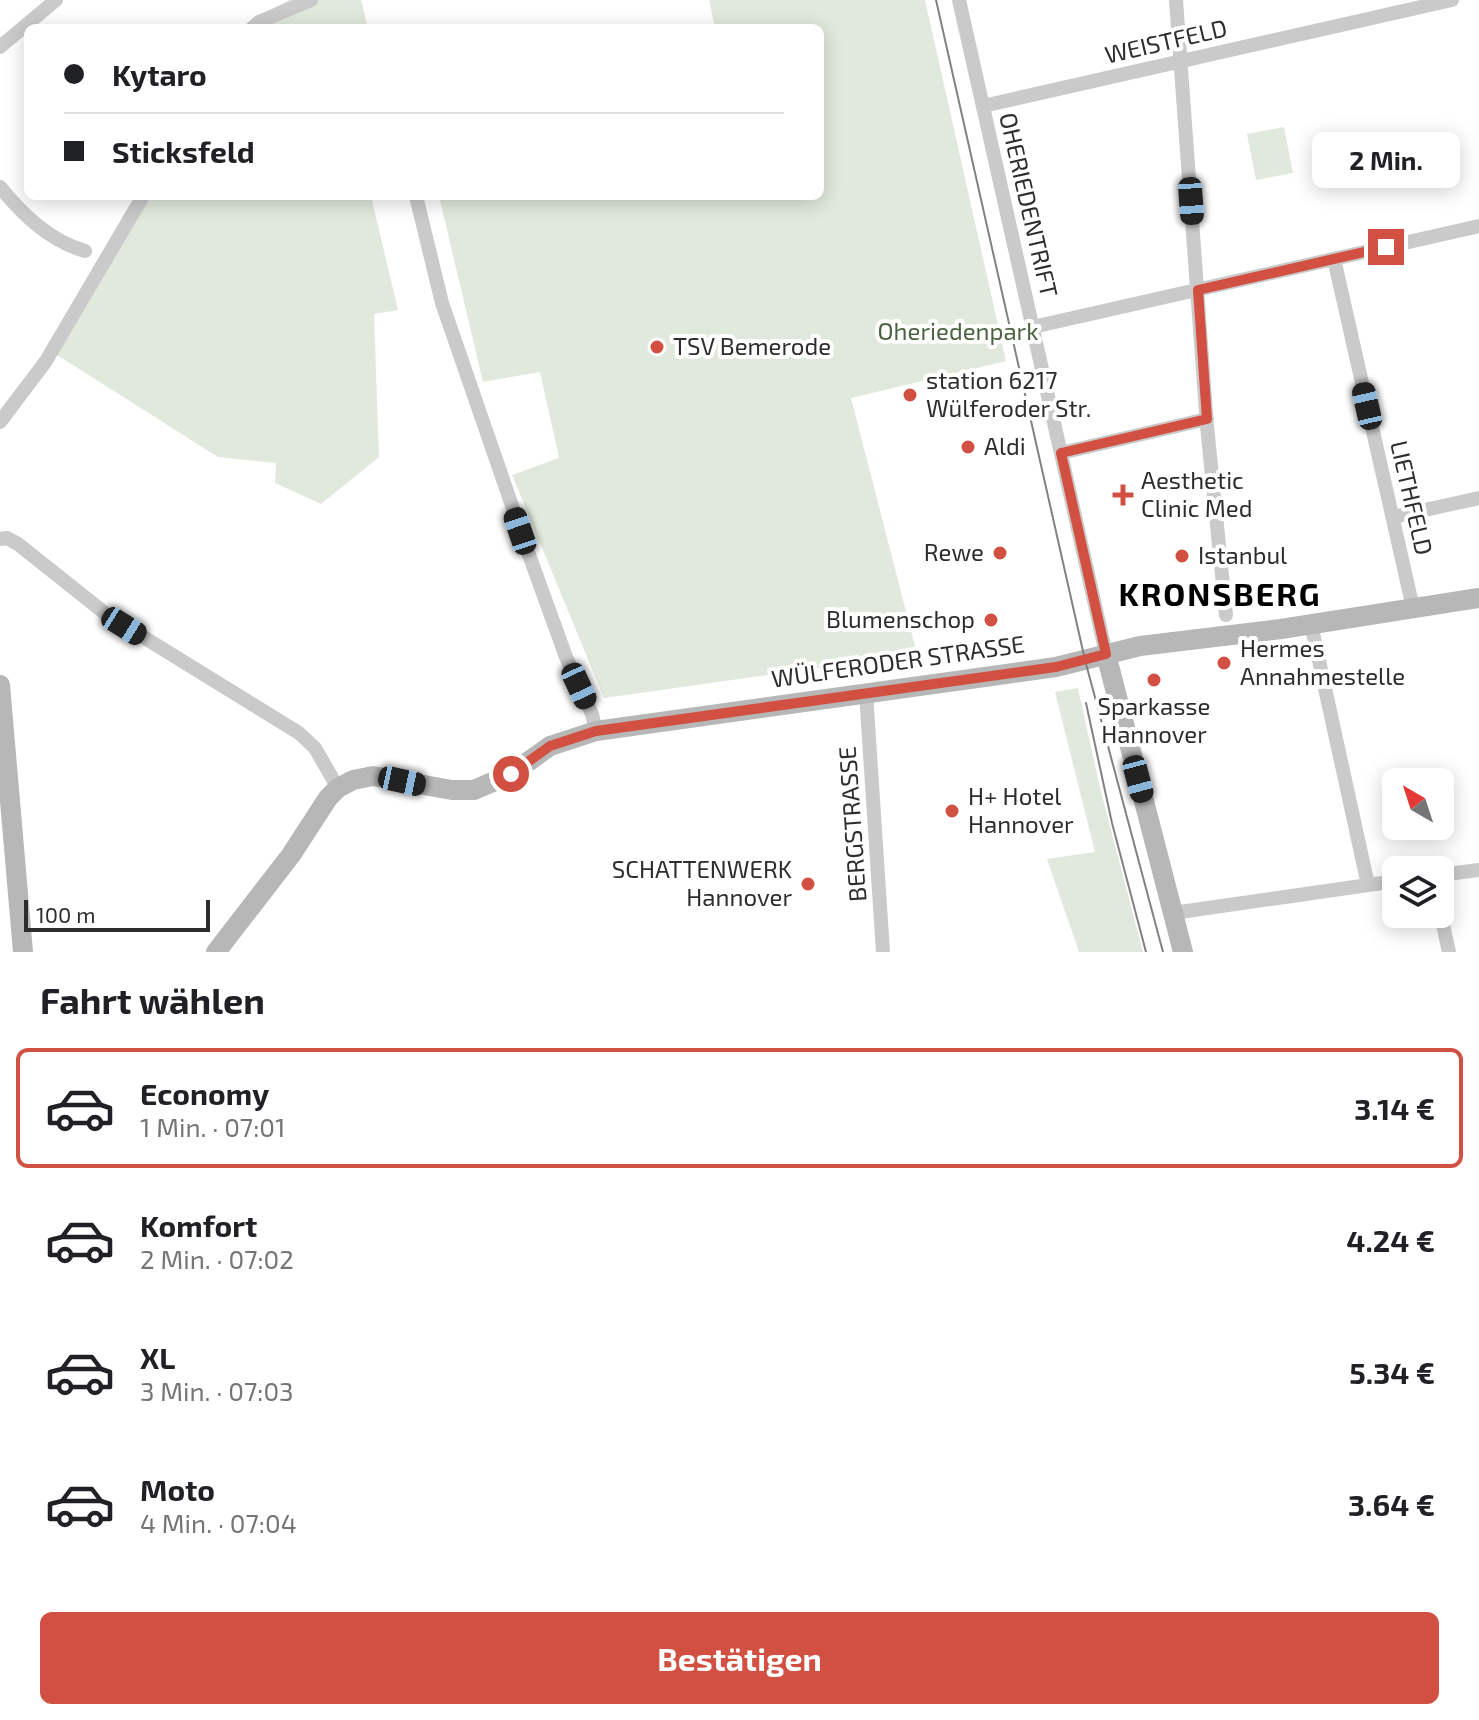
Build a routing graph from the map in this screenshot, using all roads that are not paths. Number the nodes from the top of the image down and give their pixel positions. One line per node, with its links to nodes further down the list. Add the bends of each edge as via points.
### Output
1 (56, 0): 6 (street)
2 (311, 0): 7 (street)
3 (959, 0): 11 (street, OHERIEDENTRIFT)
4 (1176, 0): 10 (street)
5 (1452, 0): 10 (street, WEISTFELD)
6 (27, 24)
7 (257, 24)
8 (24, 27): 9 (street)
9 (0, 47)
10 (1181, 61): 11 (street, WEISTFELD); 18 (street)
11 (983, 106): 19 (street, OHERIEDENTRIFT)
12 (0, 187): 16 (street, via 38,226)
13 (141, 200): 21 (street, via 46,361)
14 (417, 200): 33 (street, via 442,303)
15 (1479, 226): 17 (street)
16 (85, 251)
17 (1334, 259): 18 (street); 24 (street, LIETHFELD)
18 (1198, 290): 19 (street); 20 (street)
19 (1033, 327): 22 (street, OHERIEDENTRIFT)
20 (1207, 419): 22 (street); 28 (street)
21 (0, 422)
22 (1061, 453): 30 (street, OHERIEDENTRIFT)
23 (1479, 498): 24 (street)
24 (1393, 517): 27 (street, LIETHFELD)
25 (0, 539): 34 (street, via 18,544 106,614 299,733 315,748)
26 (1479, 598): 27 (main road, WÜLFERODER STRASSE)
27 (1413, 608): 29 (main road, WÜLFERODER STRASSE)
28 (1226, 615)
29 (1311, 624): 30 (main road, WÜLFERODER STRASSE); 38 (street)
30 (1106, 654): 31 (main road, WÜLFERODER STRASSE, via 1056,667); 39 (main road)
31 (866, 693): 33 (main road, WÜLFERODER STRASSE); 43 (street, BERGSTRASSE)
32 (1, 698): 41 (main road)
33 (596, 731): 34 (main road, WÜLFERODER STRASSE, via 550,746 511,774 474,790 373,776)
34 (338, 788): 42 (main road)
35 (1479, 870): 36 (street)
36 (1454, 873)
37 (1382, 883): 38 (street)
38 (1368, 885): 39 (street)
39 (1173, 913): 44 (main road)
40 (1444, 928): 45 (street)
41 (23, 952)
42 (216, 952)
43 (883, 952)
44 (1183, 952)
45 (1449, 952)

